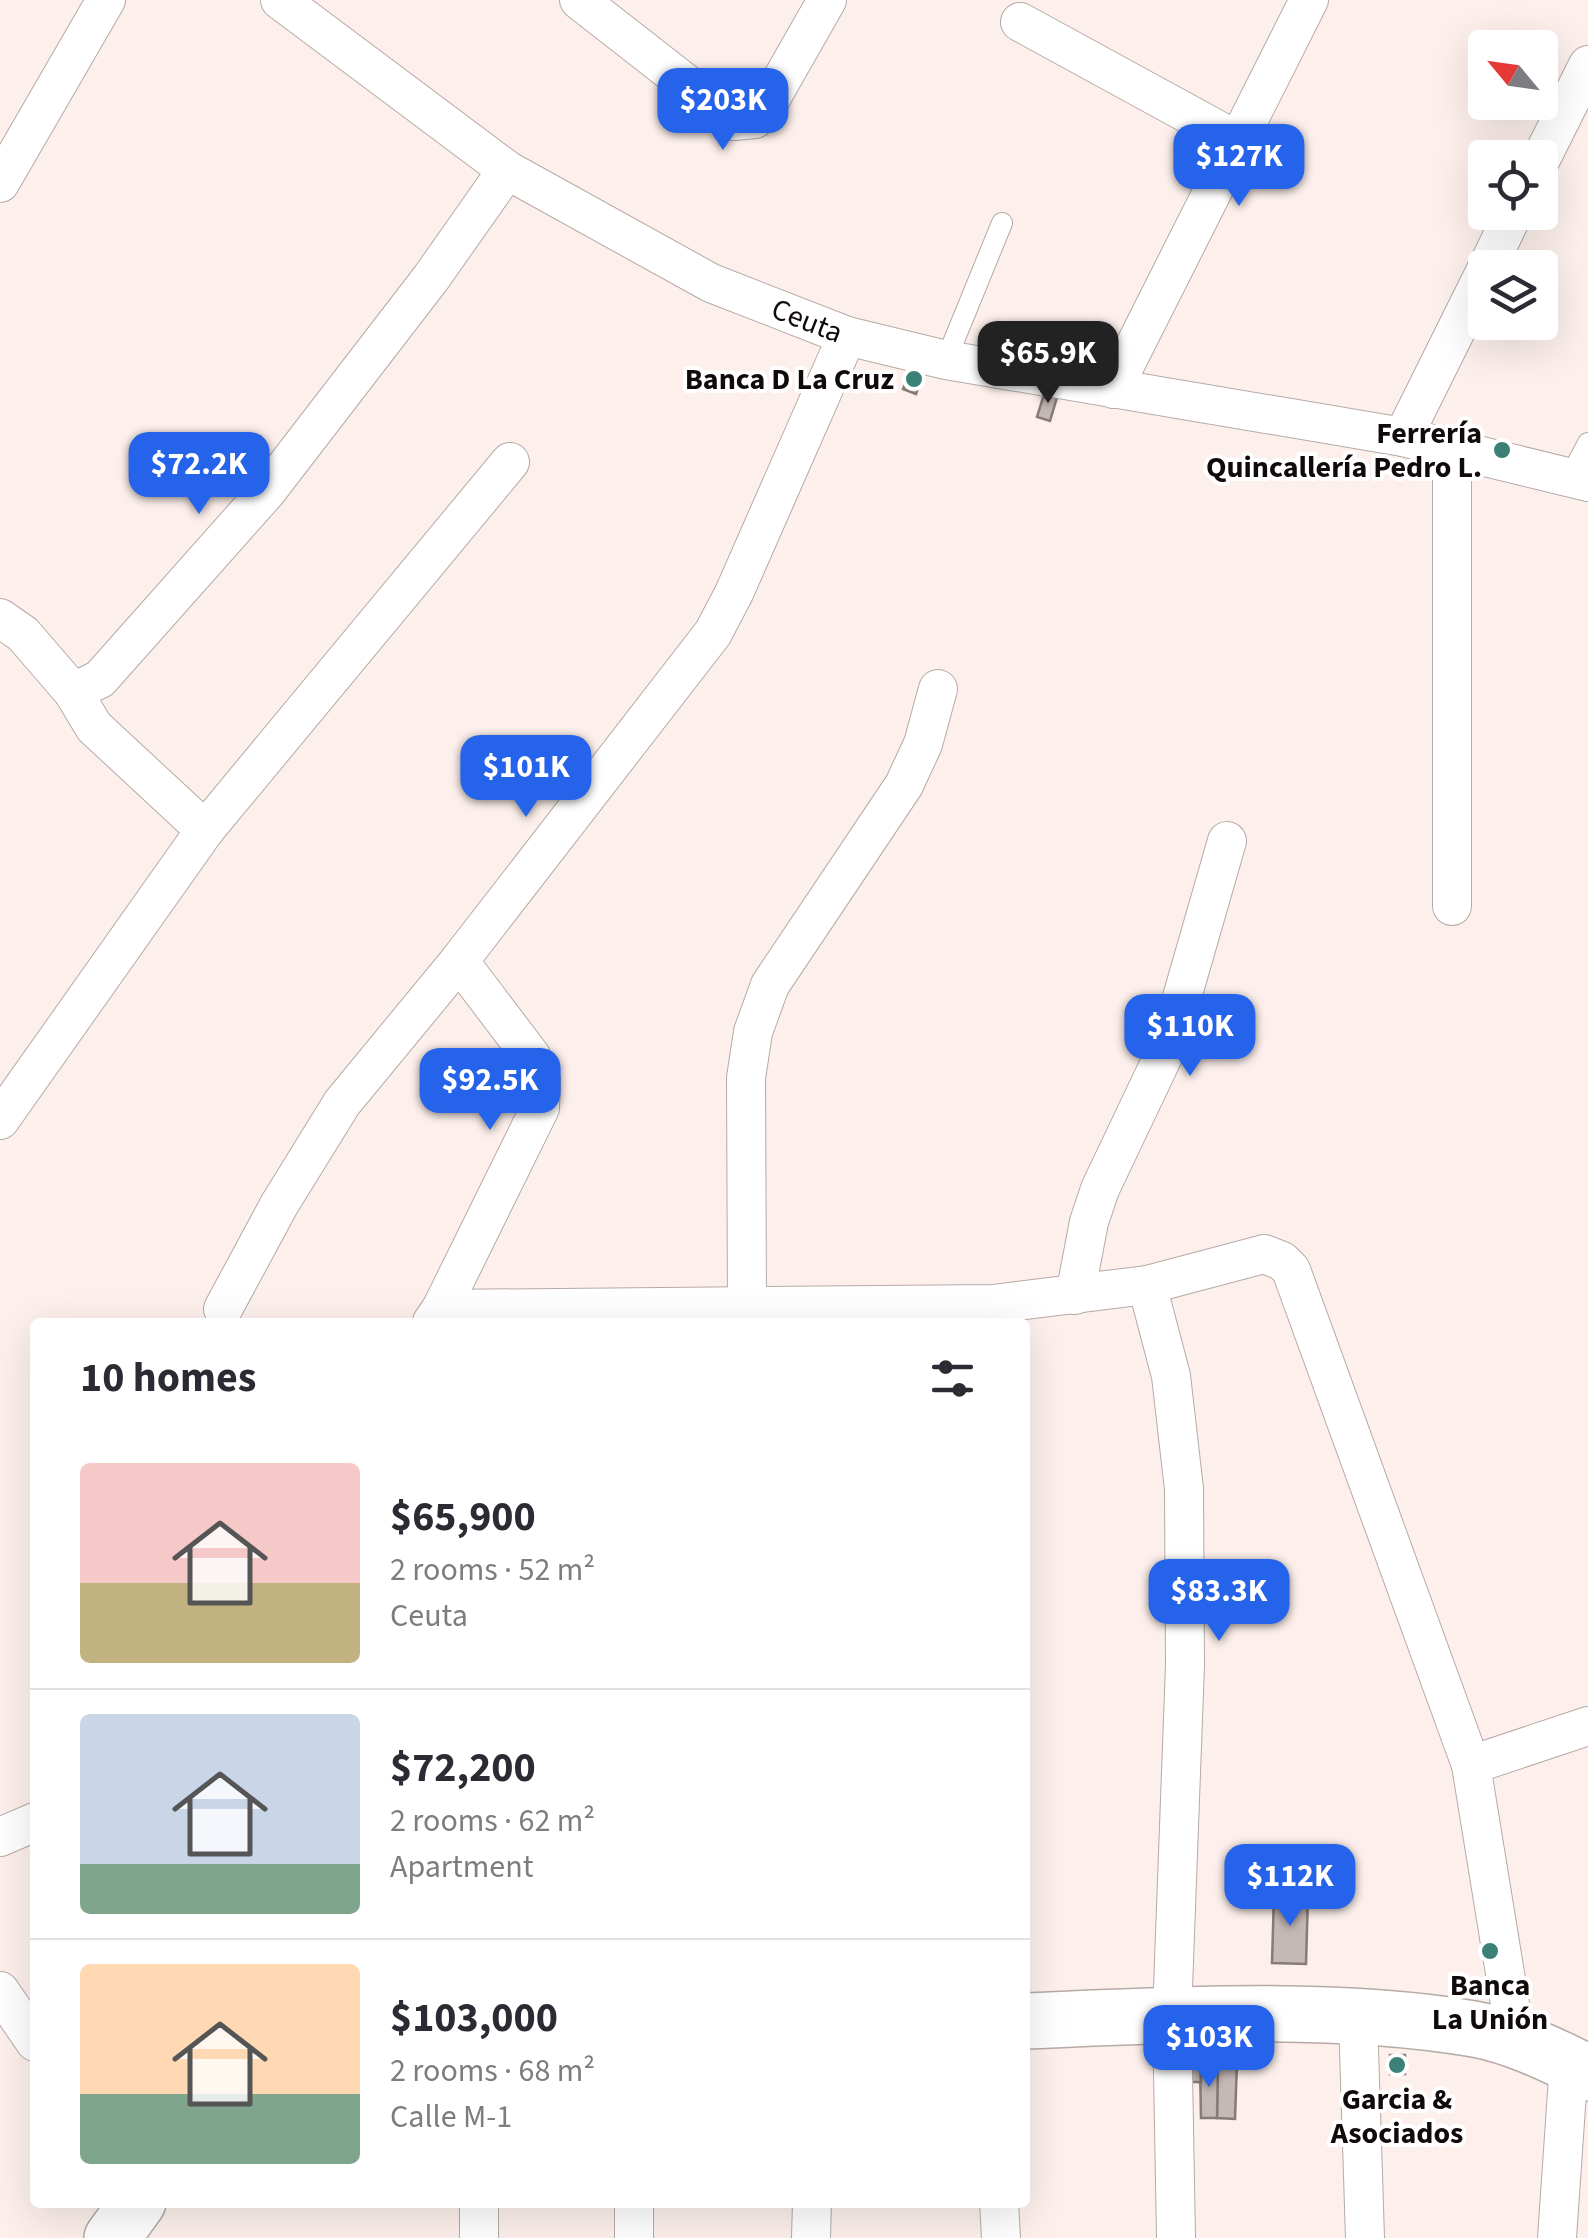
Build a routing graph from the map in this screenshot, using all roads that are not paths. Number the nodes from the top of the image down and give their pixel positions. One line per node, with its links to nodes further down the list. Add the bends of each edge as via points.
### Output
1 (106, 0): 11 (street)
2 (280, 0): 10 (street, Ceuta)
3 (579, 0): 4 (street, via 734,121 756,119 763,110)
4 (828, 0)
5 (1309, 0): 8 (street)
6 (1020, 22): 8 (street)
7 (1588, 65): 9 (street)
8 (1236, 140): 16 (street)
9 (1550, 140)
10 (507, 170): 14 (street, Ceuta, via 711,283); 24 (street, via 267,492 100,680)
11 (0, 183)
12 (1002, 223): 15 (lane)
13 (1468, 306): 17 (street)
14 (847, 336): 15 (street, Ceuta); 28 (street, via 712,632)
15 (946, 360): 16 (street, Ceuta)
16 (1113, 389): 17 (street, Ceuta)
17 (1403, 436): 19 (street, Ceuta)
18 (1588, 443): 21 (lane)
19 (1452, 448): 21 (street, Ceuta); 27 (street)
20 (510, 462): 25 (street)
21 (1579, 480)
22 (0, 618): 24 (street, via 23,634)
23 (938, 689): 32 (street, via 904,785 770,985 753,1032 746,1078)
24 (73, 692): 25 (street, via 94,727)
25 (206, 830): 29 (street)
26 (1227, 841): 31 (street, via 1168,1046 1100,1189)
27 (1452, 906)
28 (459, 961): 33 (street, via 342,1103); 36 (street, via 531,1056 541,1080 540,1108)
29 (0, 1120)
30 (1147, 1284): 31 (street); 39 (street, via 1264,1254 1291,1270); 43 (street, via 1171,1376 1184,1489 1185,1665)
31 (1075, 1295): 34 (street)
32 (747, 1306): 35 (street); 37 (street)
33 (223, 1309)
34 (994, 1313): 35 (street)
35 (813, 1314)
36 (437, 1316): 37 (street)
37 (637, 1316)
38 (1588, 1726): 39 (street)
39 (1471, 1765): 47 (street)
40 (30, 1824): 41 (street)
41 (0, 1837)
42 (0, 1991): 46 (street)
43 (1172, 2015): 44 (street); 45 (street); 59 (street)
44 (1358, 2018): 47 (street, via 1476,2030); 60 (street)
45 (1030, 2022)
46 (30, 2035)
47 (1516, 2041): 48 (street)
48 (1578, 2068): 61 (street)
49 (134, 2208): 54 (street)
50 (479, 2208): 55 (street)
51 (634, 2208): 56 (street)
52 (812, 2208): 57 (street)
53 (999, 2208): 58 (street)
54 (112, 2238)
55 (480, 2238)
56 (634, 2238)
57 (812, 2238)
58 (1000, 2238)
59 (1176, 2238)
60 (1365, 2238)
61 (1557, 2238)

